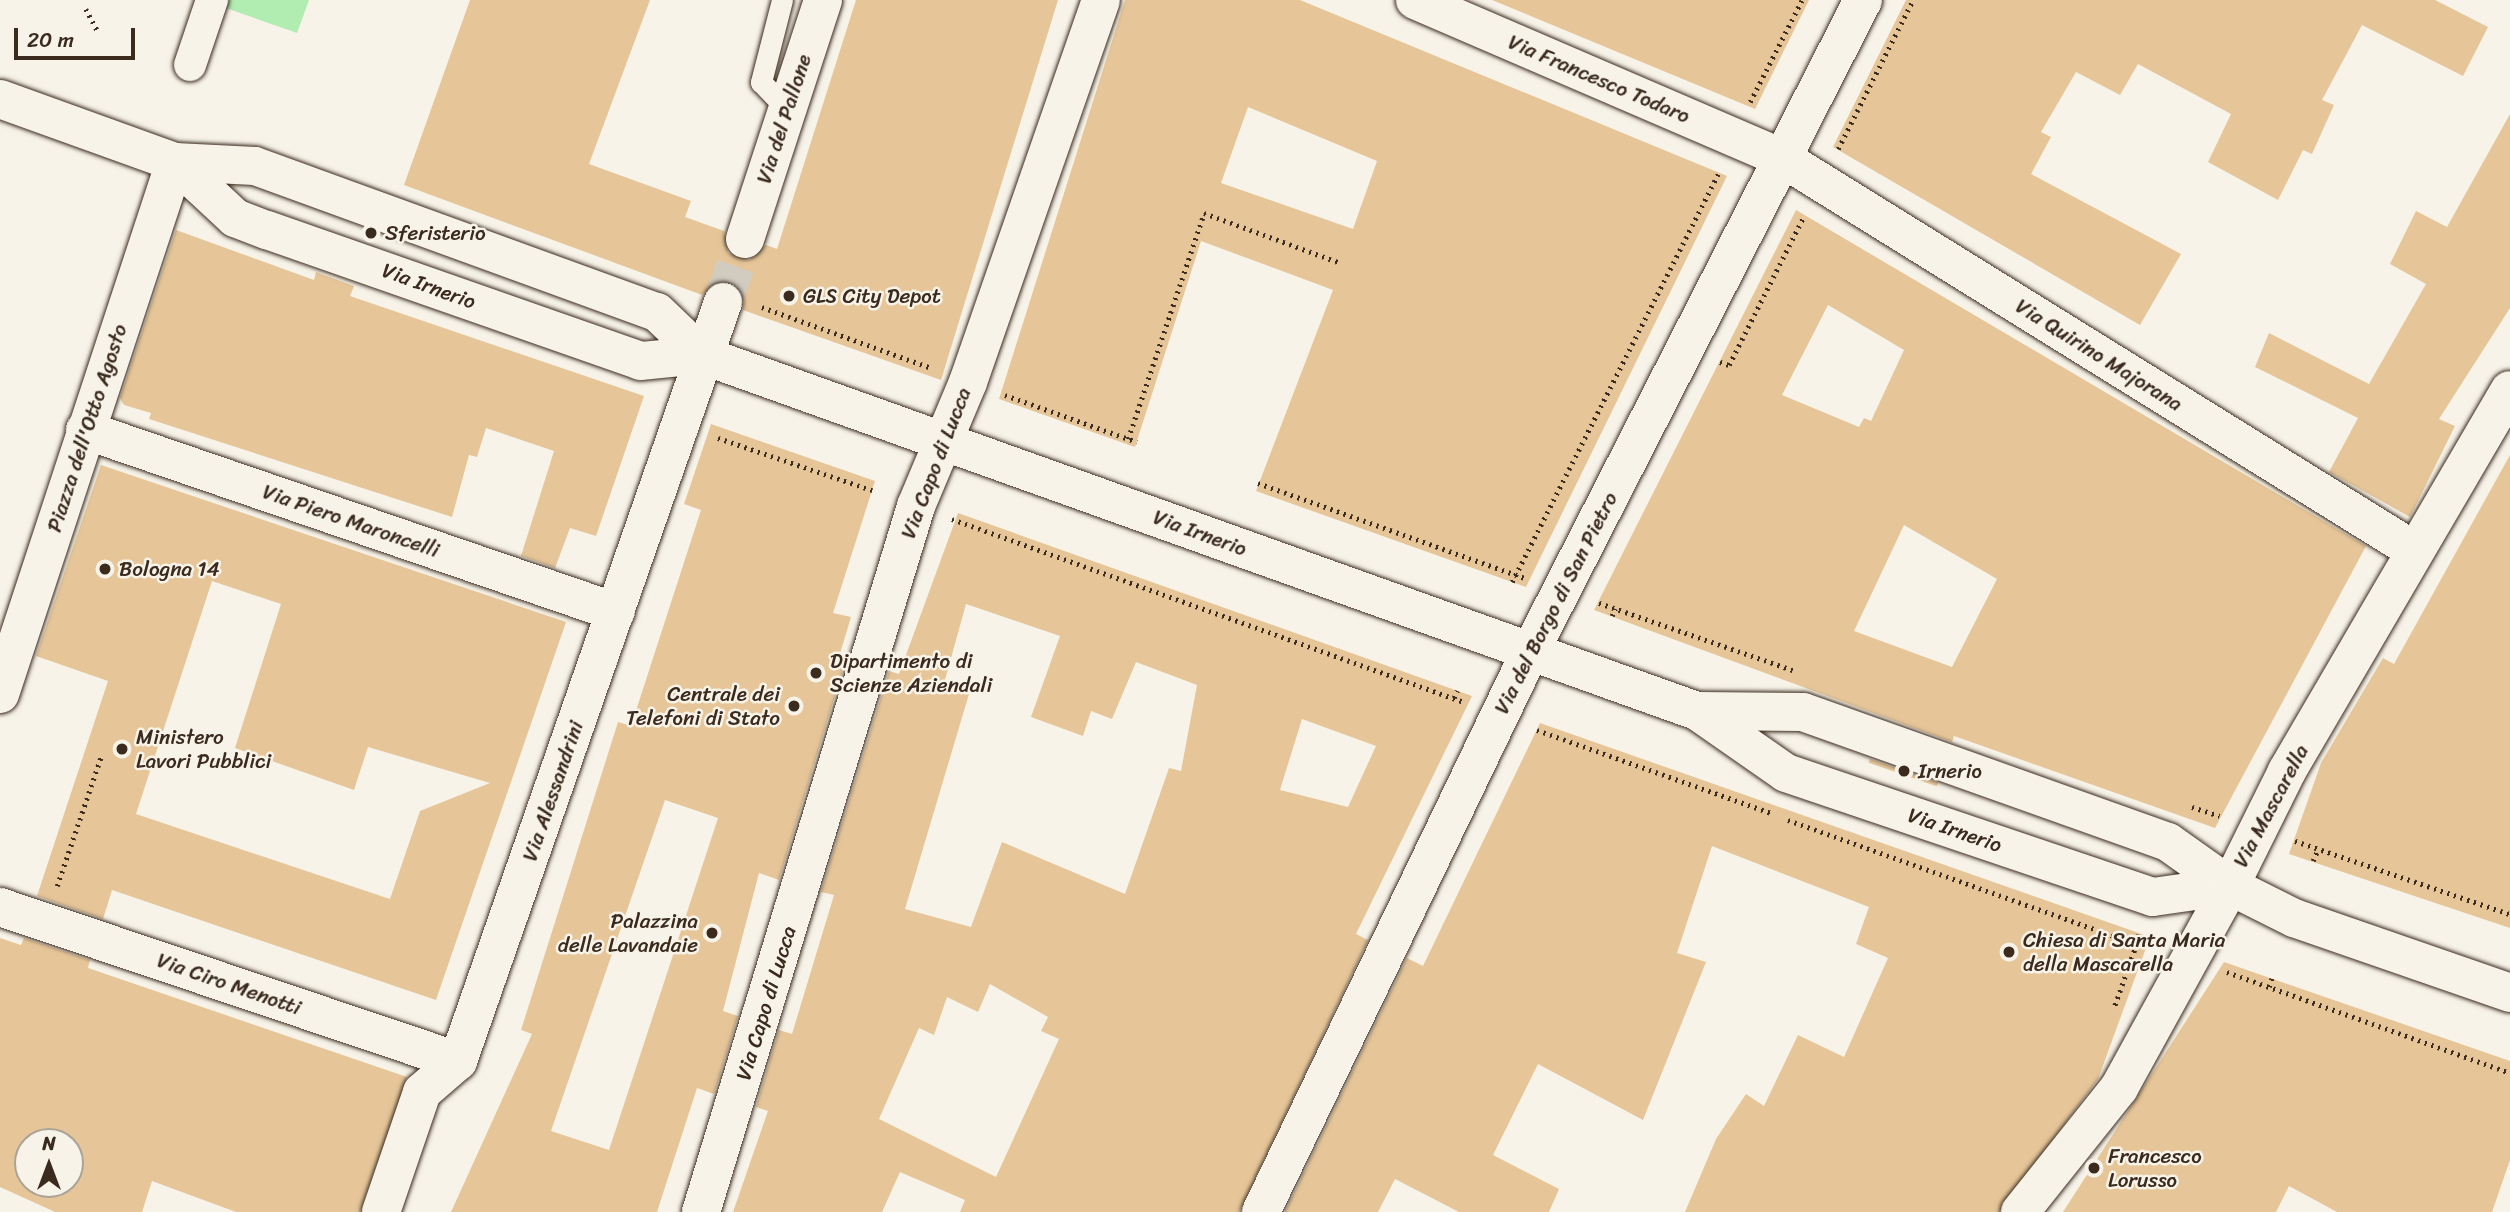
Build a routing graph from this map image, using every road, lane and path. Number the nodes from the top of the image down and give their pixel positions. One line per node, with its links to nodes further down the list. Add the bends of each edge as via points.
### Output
1 (212, 0): 11 (street)
2 (782, 0): 14 (lane, via 761,82)
3 (823, 0): 14 (street, Via del Pallone)
4 (1101, 0): 32 (street, Via Capo di Lucca)
5 (1415, 0): 16 (street, Via Francesco Todaro)
6 (1802, 0): 13 (path)
7 (1863, 0): 16 (street, Via del Borgo di San Pietro)
8 (1913, 0): 15 (path)
9 (86, 9): 10 (path)
10 (99, 33)
11 (190, 65)
12 (0, 99): 17 (street, Via Irnerio)
13 (1748, 107)
14 (787, 109): 20 (street, Via del Pallone)
15 (1838, 149)
16 (1782, 158): 37 (street, Via Quirino Majorana); 44 (street, Via del Borgo di San Pietro)
17 (175, 162): 24 (street, Via Irnerio, via 255,166 631,303 657,313); 24 (street, Via Irnerio, via 235,218 267,230 640,361); 29 (street, Piazza dell'Otto Agosto)
18 (1719, 172): 38 (path)
19 (1805, 215): 25 (path, via 1729,365)
20 (745, 239)
21 (1338, 262): 31 (path, via 1204,213)
22 (723, 302): 24 (street)
23 (761, 306): 26 (path)
24 (702, 355): 32 (street, Via Irnerio); 42 (street, Via Alessandrini)
25 (1720, 361)
26 (943, 373)
27 (2510, 390): 37 (street, Via Mascarella)
28 (1001, 394): 31 (path)
29 (85, 430): 42 (street, Via Piero Maroncelli); 46 (street, Piazza dell'Otto Agosto)
30 (708, 433): 35 (path)
31 (1128, 439): 33 (path)
32 (944, 441): 44 (street, Via Irnerio); 70 (street, Via Capo di Lucca, via 916,506)
33 (1137, 442)
34 (1258, 484): 38 (path)
35 (872, 489)
36 (944, 516): 47 (path)
37 (2415, 551): 55 (street, Via Mascarella, via 2287,771)
38 (1515, 574): 39 (path); 40 (path)
39 (1530, 579)
40 (1512, 582)
41 (1615, 609): 43 (path)
42 (616, 612): 67 (street, Via Alessandrini)
43 (1612, 616)
44 (1530, 652): 49 (street, Via Irnerio); 71 (street, Via del Borgo di San Pietro)
45 (1457, 691): 47 (path)
46 (0, 694)
47 (1454, 698): 48 (path)
48 (1469, 704)
49 (1697, 711): 55 (street, Via Irnerio, via 1803,712 2168,842); 55 (street, Via Irnerio, via 1786,772 2153,897)
50 (1537, 730): 60 (path)
51 (101, 757): 56 (path)
52 (2294, 841): 53 (path)
53 (2318, 849): 54 (path); 58 (path)
54 (2313, 861)
55 (2230, 886): 65 (street, Via Irnerio, via 2294,918); 72 (street, Via Mascarella, via 2119,1088)
56 (54, 895)
57 (0, 908): 67 (street, Via Ciro Menotti)
58 (2510, 914)
59 (2139, 933): 60 (path)
60 (2137, 944): 61 (path); 66 (path)
61 (2147, 946)
62 (2220, 970): 64 (path)
63 (2272, 978): 64 (path)
64 (2269, 987): 68 (path)
65 (2510, 993)
66 (2112, 1015)
67 (458, 1061): 69 (street, Via Alessandrini, via 422,1092)
68 (2510, 1073)
69 (381, 1212)
70 (702, 1212)
71 (1261, 1212)
72 (2020, 1212)

